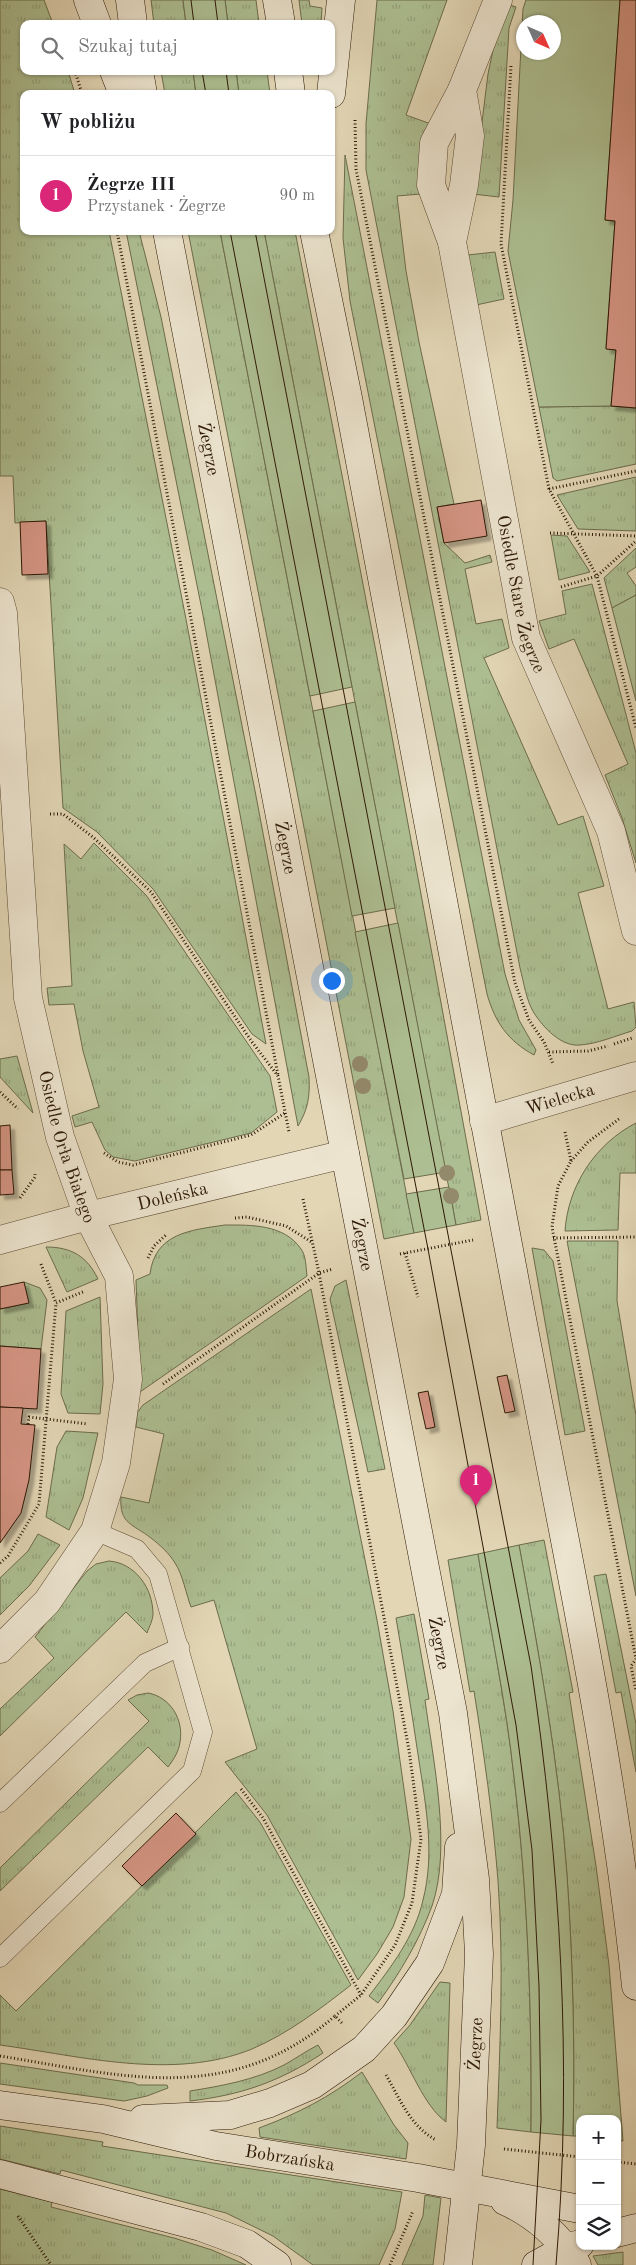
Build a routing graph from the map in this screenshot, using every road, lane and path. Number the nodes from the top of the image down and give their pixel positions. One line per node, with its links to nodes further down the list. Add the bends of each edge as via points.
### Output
1 (88, 0): 6 (street)
2 (130, 0): 7 (street)
3 (277, 0): 8 (street)
4 (342, 0): 9 (street)
5 (498, 0): 36 (street, Osiedle Stare Żegrze, via 462,90 470,136 452,242 526,638 611,831)
6 (95, 20)
7 (132, 20)
8 (280, 20)
9 (335, 60)
10 (76, 75): 15 (path)
11 (116, 75): 16 (street)
12 (141, 75): 17 (street)
13 (289, 75): 18 (street)
14 (333, 75): 19 (street)
15 (81, 90)
16 (121, 90)
17 (142, 90)
18 (290, 90)
19 (331, 90)
20 (356, 110): 38 (path, via 356,168 515,983 529,1020)
21 (507, 127): 26 (path, via 501,244)
22 (118, 235): 39 (path)
23 (168, 235): 46 (street, Żegrze)
24 (316, 235): 44 (street)
25 (636, 471): 26 (path)
26 (549, 489): 28 (path)
27 (550, 533): 28 (path)
28 (573, 534): 29 (path); 31 (path)
29 (636, 536)
30 (636, 541): 31 (path)
31 (597, 576): 32 (path); 34 (path)
32 (561, 587)
33 (0, 602): 35 (street, Osiedle Orła Białego)
34 (636, 728)
35 (16, 816): 39 (path, via 63,814 94,838 151,892); 49 (street, Osiedle Orła Białego, via 28,998 60,1136)
36 (636, 931)
37 (632, 1038): 38 (path, via 588,1051)
38 (549, 1052): 41 (path)
39 (278, 1076): 42 (path)
40 (636, 1076): 41 (street, Wielecka)
41 (559, 1099): 44 (street, Wielecka); 47 (path)
42 (284, 1113): 45 (path, via 251,1135 133,1164 118,1162); 48 (path)
43 (626, 1114): 47 (path, via 588,1142)
44 (484, 1121): 50 (street)
45 (99, 1148)
46 (345, 1154): 48 (street, Doleńska); 55 (street, Żegrze)
47 (571, 1161): 52 (path, via 558,1186)
48 (296, 1166): 49 (street, Doleńska); 56 (path)
49 (88, 1216): 53 (street, Doleńska); 58 (street, Osiedle Orła Białego, via 119,1276 128,1379)
50 (507, 1233): 54 (path); 70 (street, via 597,1711)
51 (636, 1237): 52 (path)
52 (553, 1238): 65 (path)
53 (0, 1240)
54 (406, 1253): 55 (path); 57 (path)
55 (365, 1262): 68 (street, Żegrze, via 436,1623)
56 (319, 1273): 58 (path); 73 (path, via 409,1750 421,1839 412,1903 395,1945)
57 (418, 1297)
58 (124, 1412): 59 (path, via 94,1425); 61 (street, Osiedle Orła Białego, via 116,1463)
59 (48, 1419): 60 (path, via 29,1417); 62 (path, via 39,1504)
60 (28, 1424)
61 (95, 1531): 63 (lane, via 137,1549 158,1574); 64 (street, Osiedle Orła Białego, via 47,1602)
62 (0, 1564)
63 (180, 1647): 69 (lane, via 145,1663); 71 (lane, via 203,1732 192,1771)
64 (0, 1650)
65 (636, 1659): 66 (path, via 631,1666)
66 (636, 1691)
67 (241, 1789): 73 (path, via 263,1818)
68 (464, 1791): 78 (street, via 456,1894 434,1955 394,2016 364,2049 312,2085 230,2115); 82 (street, Żegrze, via 475,1879 479,1954)
69 (0, 1803)
70 (632, 1923): 72 (street)
71 (0, 1958)
72 (636, 1986)
73 (361, 1995): 74 (path)
74 (335, 2016)
75 (0, 2056): 76 (path, via 136,2078)
76 (190, 2079)
77 (0, 2105): 78 (street, Bobrzańska)
78 (103, 2120): 82 (street, Bobrzańska, via 216,2146)
79 (621, 2162): 80 (path)
80 (636, 2164)
81 (0, 2174): 92 (street, via 200,2228 248,2244)
82 (468, 2187): 84 (street, Bobrzańska); 90 (street, via 507,2202 541,2223); 94 (street, Żegrze)
83 (415, 2206): 93 (path)
84 (576, 2208)
85 (16, 2212): 91 (path)
86 (621, 2218): 87 (street)
87 (636, 2221)
88 (636, 2228): 89 (street)
89 (621, 2232)
90 (575, 2252): 95 (street)
91 (51, 2265)
92 (277, 2265)
93 (390, 2265)
94 (458, 2265)
95 (536, 2265)

